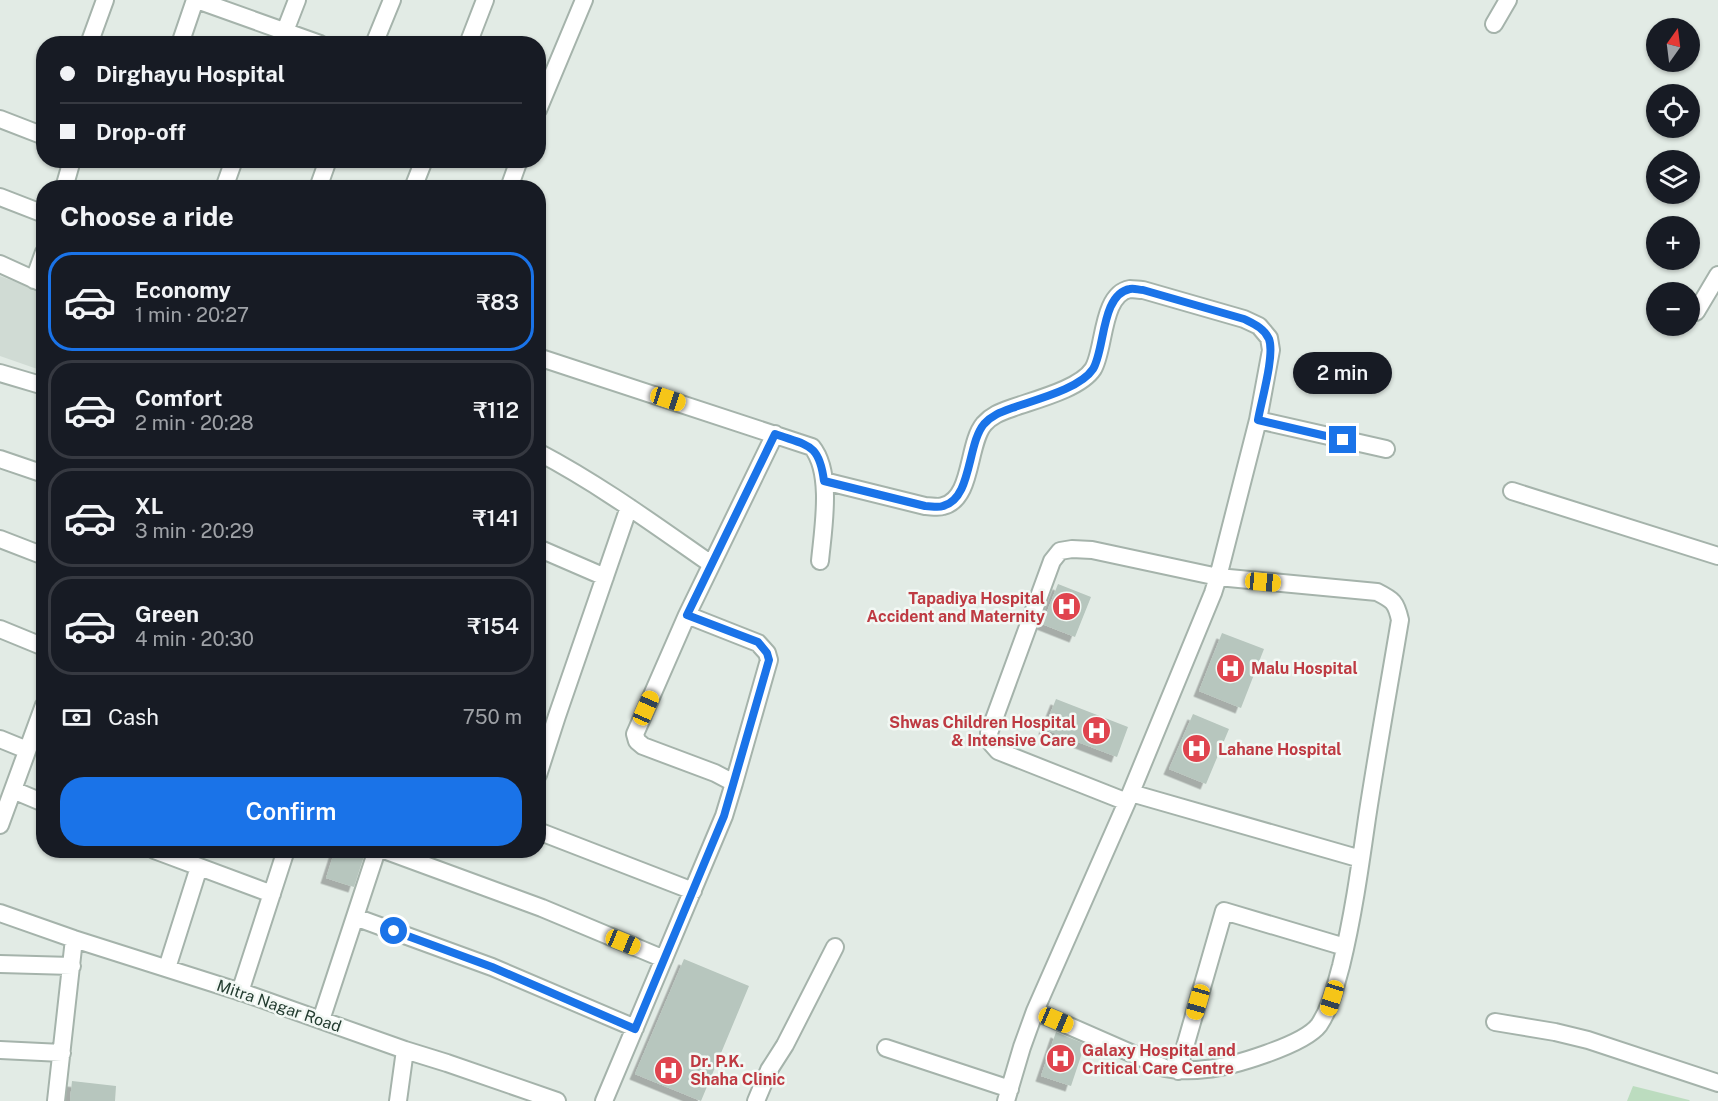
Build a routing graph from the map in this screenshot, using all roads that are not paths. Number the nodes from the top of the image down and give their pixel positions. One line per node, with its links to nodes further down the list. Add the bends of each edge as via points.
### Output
1 (105, 0): 9 (street)
2 (196, 0): 10 (street); 11 (street)
3 (297, 0): 12 (street)
4 (392, 0): 13 (street)
5 (485, 0): 14 (street)
6 (584, 0): 15 (street)
7 (1508, 0): 8 (street)
8 (1494, 24)
9 (92, 36)
10 (183, 36)
11 (280, 36)
12 (282, 36)
13 (377, 36)
14 (471, 36)
15 (546, 91)
16 (0, 119): 17 (street)
17 (36, 133)
18 (0, 197): 19 (street)
19 (36, 211)
20 (0, 264): 22 (street)
21 (1718, 275): 23 (street)
22 (36, 281)
23 (1700, 305)
24 (546, 360): 28 (street)
25 (0, 373): 26 (street)
26 (36, 384)
27 (1258, 420): 29 (street); 33 (street, via 1271,350 1269,338 1259,326 1155,293 1130,289 1114,301 1094,367 1086,377 1073,386 993,415 982,425 955,501 942,507 925,506); 43 (street)
28 (775, 434): 33 (street, via 812,447 822,464); 41 (street)
29 (1386, 449)
30 (546, 456): 35 (street)
31 (0, 459): 32 (street)
32 (36, 471)
33 (824, 481): 40 (street)
34 (1512, 491): 39 (street)
35 (629, 507): 41 (street); 42 (street)
36 (0, 539): 38 (street)
37 (546, 551): 42 (street)
38 (36, 553)
39 (1718, 556)
40 (820, 561)
41 (711, 564): 44 (street)
42 (605, 577): 50 (street)
43 (1218, 578): 53 (street); 53 (street, via 1092,550 1060,551 1052,561 989,733 991,743 998,751); 61 (street, via 1377,592 1391,599 1397,608 1400,620)
44 (687, 615): 51 (street, via 758,642 769,660); 51 (street, via 635,734 643,746)
45 (0, 629): 46 (street)
46 (36, 643)
47 (36, 726): 49 (street)
48 (0, 739): 49 (street)
49 (27, 750): 52 (street)
50 (546, 750)
51 (734, 783): 63 (street)
52 (13, 790): 54 (street); 55 (street)
53 (1129, 798): 61 (street); 75 (street)
54 (36, 800)
55 (0, 825)
56 (546, 834): 63 (street)
57 (175, 858): 62 (street)
58 (283, 858): 64 (street)
59 (374, 858): 66 (street)
60 (406, 858): 70 (street, via 542,908)
61 (1361, 859): 69 (street)
62 (199, 867): 64 (street); 73 (street)
63 (693, 891): 70 (street)
64 (272, 894): 74 (street)
65 (0, 913): 67 (street, Mitra Nagar Road)
66 (355, 917): 76 (street); 78 (street, via 492,967)
67 (74, 939): 72 (street); 73 (street, Mitra Nagar Road)
68 (835, 947): 90 (street)
69 (1345, 947): 83 (street, via 1328,1010 1317,1028 1290,1045 1238,1063); 83 (street, via 1224,911)
70 (664, 959): 78 (street)
71 (0, 964): 72 (street)
72 (72, 966): 82 (street)
73 (167, 968): 74 (street, Mitra Nagar Road)
74 (240, 992): 76 (street, Mitra Nagar Road)
75 (1035, 1011): 83 (street); 85 (street)
76 (321, 1020): 81 (street, Mitra Nagar Road)
77 (1495, 1022): 84 (street, via 1587,1040)
78 (635, 1029): 89 (street)
79 (886, 1048): 85 (street)
80 (0, 1050): 82 (street)
81 (405, 1050): 87 (street); 88 (street, Mitra Nagar Road)
82 (62, 1053): 86 (street)
83 (1178, 1071)
84 (1718, 1083)
85 (1008, 1095)
86 (56, 1101)
87 (398, 1101)
88 (557, 1101)
89 (604, 1101)
90 (756, 1101)

